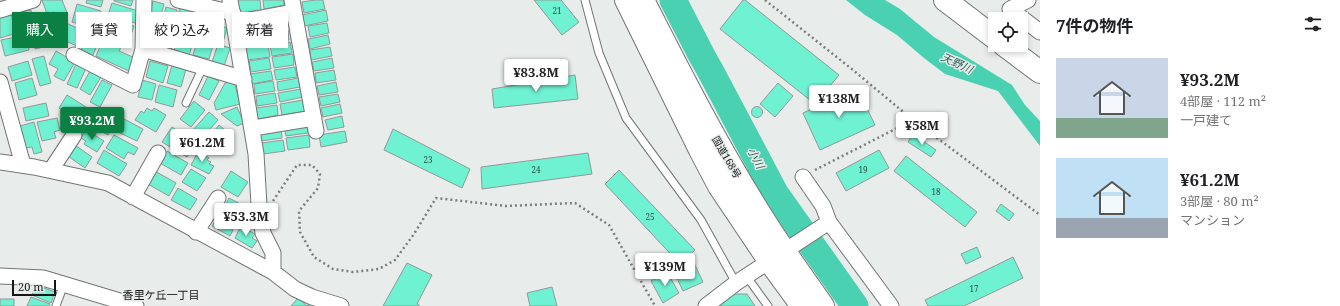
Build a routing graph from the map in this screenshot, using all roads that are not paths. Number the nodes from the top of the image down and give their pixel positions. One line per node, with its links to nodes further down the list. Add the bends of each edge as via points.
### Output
1 (33, 0): 10 (street)
2 (144, 0): 15 (street)
3 (178, 0): 11 (street)
4 (585, 0): 37 (lane, via 599,53 626,118)
5 (626, 0): 34 (highway, 国道168号, via 719,186)
6 (643, 0): 34 (highway, 国道168号, via 681,75 773,234)
7 (945, 0): 13 (highway)
8 (1028, 0): 12 (street, via 1010,9)
9 (293, 6): 11 (street); 23 (street, via 315,125)
10 (0, 10)
11 (232, 12)
12 (1040, 32)
13 (988, 33)
14 (238, 48): 20 (street)
15 (143, 49): 17 (street, via 133,85); 18 (street)
16 (1013, 52): 19 (highway)
17 (74, 55)
18 (203, 67): 20 (street); 22 (lane)
19 (1040, 72)
20 (244, 79): 23 (street)
21 (0, 82): 27 (street)
22 (186, 103)
23 (253, 128): 35 (street, via 259,205 263,233 273,253)
24 (74, 135): 28 (street)
25 (158, 153): 30 (street)
26 (0, 162): 27 (street)
27 (23, 165): 28 (street)
28 (51, 170): 30 (street, via 108,183)
29 (802, 177): 32 (street, via 823,206)
30 (133, 197): 33 (street)
31 (218, 198): 33 (street)
32 (829, 222): 34 (street); 47 (street)
33 (196, 232): 35 (street)
34 (778, 257): 37 (street); 45 (highway, 国道168号); 46 (highway, 国道168号)
35 (273, 272): 42 (street, via 295,289)
36 (0, 276): 38 (street, via 43,278)
37 (742, 280): 43 (street); 44 (lane)
38 (64, 284): 39 (street); 40 (lane)
39 (98, 301): 41 (street)
40 (56, 306)
41 (136, 306)
42 (340, 306)
43 (706, 306)
44 (768, 306)
45 (802, 306)
46 (823, 306)
47 (891, 306)

